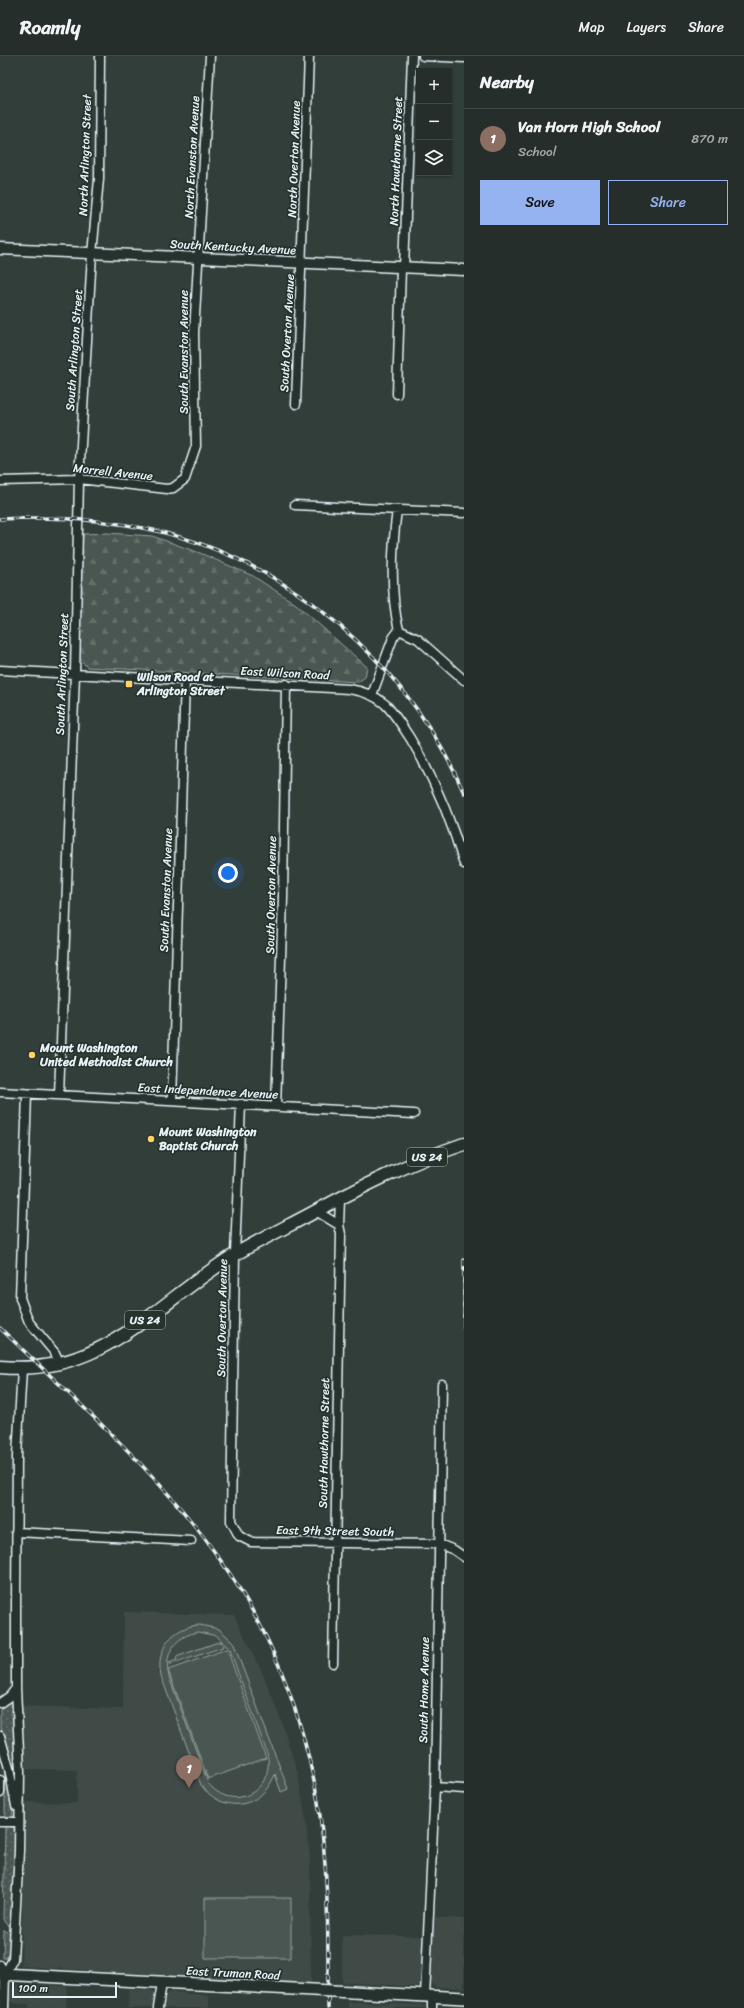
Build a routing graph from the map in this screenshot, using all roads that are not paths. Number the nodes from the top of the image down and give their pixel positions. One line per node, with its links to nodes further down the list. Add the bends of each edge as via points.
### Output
1 (100, 56): 8 (street, North Arlington Street, via 99,179)
2 (210, 56): 9 (street, North Evanston Avenue)
3 (309, 56): 10 (street, North Overton Avenue)
4 (412, 56): 11 (street, North Hawthorne Street)
5 (424, 56): 6 (street)
6 (464, 58)
7 (0, 249): 8 (street, South Kentucky Avenue)
8 (92, 254): 9 (street, South Kentucky Avenue); 16 (street, South Arlington Street)
9 (198, 258): 10 (street, South Kentucky Avenue); 15 (street, South Evanston Avenue, via 194,333)
10 (302, 263): 11 (street, South Kentucky Avenue); 14 (street, South Overton Avenue)
11 (402, 268): 12 (street, South Kentucky Avenue); 13 (street)
12 (464, 270)
13 (397, 394)
14 (296, 404)
15 (196, 446): 16 (street, Morrell Avenue, via 185,479 169,489)
16 (79, 479): 17 (street, Morrell Avenue); 23 (street, South Arlington Street)
17 (0, 481)
18 (295, 505): 19 (street)
19 (397, 510): 20 (street); 21 (street, via 394,576)
20 (464, 513)
21 (399, 630): 25 (street, via 418,639); 27 (street, via 393,638)
22 (0, 670): 23 (street, East Wilson Road)
23 (75, 674): 24 (street, East Wilson Road); 31 (street, South Arlington Street)
24 (185, 679): 26 (street, East Wilson Road); 32 (street, South Evanston Avenue)
25 (464, 680)
26 (286, 684): 27 (street, East Wilson Road, via 349,688); 34 (street, South Overton Avenue, via 283,898)
27 (372, 695): 28 (street, East Wilson Road, via 396,715 421,756 441,797)
28 (464, 864)
29 (0, 1092): 30 (street, East Independence Avenue)
30 (27, 1094): 31 (street, East Independence Avenue); 41 (street, via 20,1298 29,1322 55,1353)
31 (59, 1095): 32 (street, East Independence Avenue)
32 (172, 1101): 33 (street, East Independence Avenue)
33 (241, 1104): 34 (street, East Independence Avenue); 40 (street, South Overton Avenue)
34 (276, 1106): 35 (street, East Independence Avenue)
35 (414, 1114)
36 (464, 1144): 37 (main road, US 24, via 427,1157)
37 (340, 1199): 38 (main road, US 24); 39 (street, South Hawthorne Street)
38 (316, 1211): 39 (street); 40 (main road, US 24)
39 (339, 1225): 48 (street, South Hawthorne Street, via 341,1234)
40 (235, 1254): 41 (main road, US 24, via 116,1340 94,1352); 45 (street, South Overton Avenue, via 230,1512)
41 (60, 1364): 43 (main road, US 24)
42 (0, 1367): 43 (main road, US 24)
43 (22, 1373): 46 (street)
44 (442, 1384): 49 (street, South Home Avenue)
45 (236, 1531): 48 (street, East 9th Street South, via 251,1542)
46 (16, 1532): 47 (street); 52 (street)
47 (191, 1541)
48 (334, 1544): 49 (street, East 9th Street South); 51 (street, South Hawthorne Street)
49 (439, 1544): 50 (street); 56 (street, South Home Avenue)
50 (464, 1556)
51 (332, 1663)
52 (16, 1688): 53 (street, via 10,1696); 60 (street, via 20,1772)
53 (0, 1701)
54 (0, 1736): 60 (street)
55 (0, 1780): 58 (street)
56 (435, 1787): 57 (street); 63 (street, South Home Avenue)
57 (464, 1789)
58 (0, 1793)
59 (0, 1822): 60 (street)
60 (19, 1822): 61 (street, via 13,1958)
61 (2, 1971): 62 (main road, East Truman Road); 65 (street)
62 (162, 1983): 63 (main road, East Truman Road, bridge); 66 (street)
63 (429, 1996): 64 (main road, East Truman Road); 67 (street, South Home Avenue)
64 (464, 1998)
65 (4, 2008)
66 (158, 2008)
67 (432, 2008)

